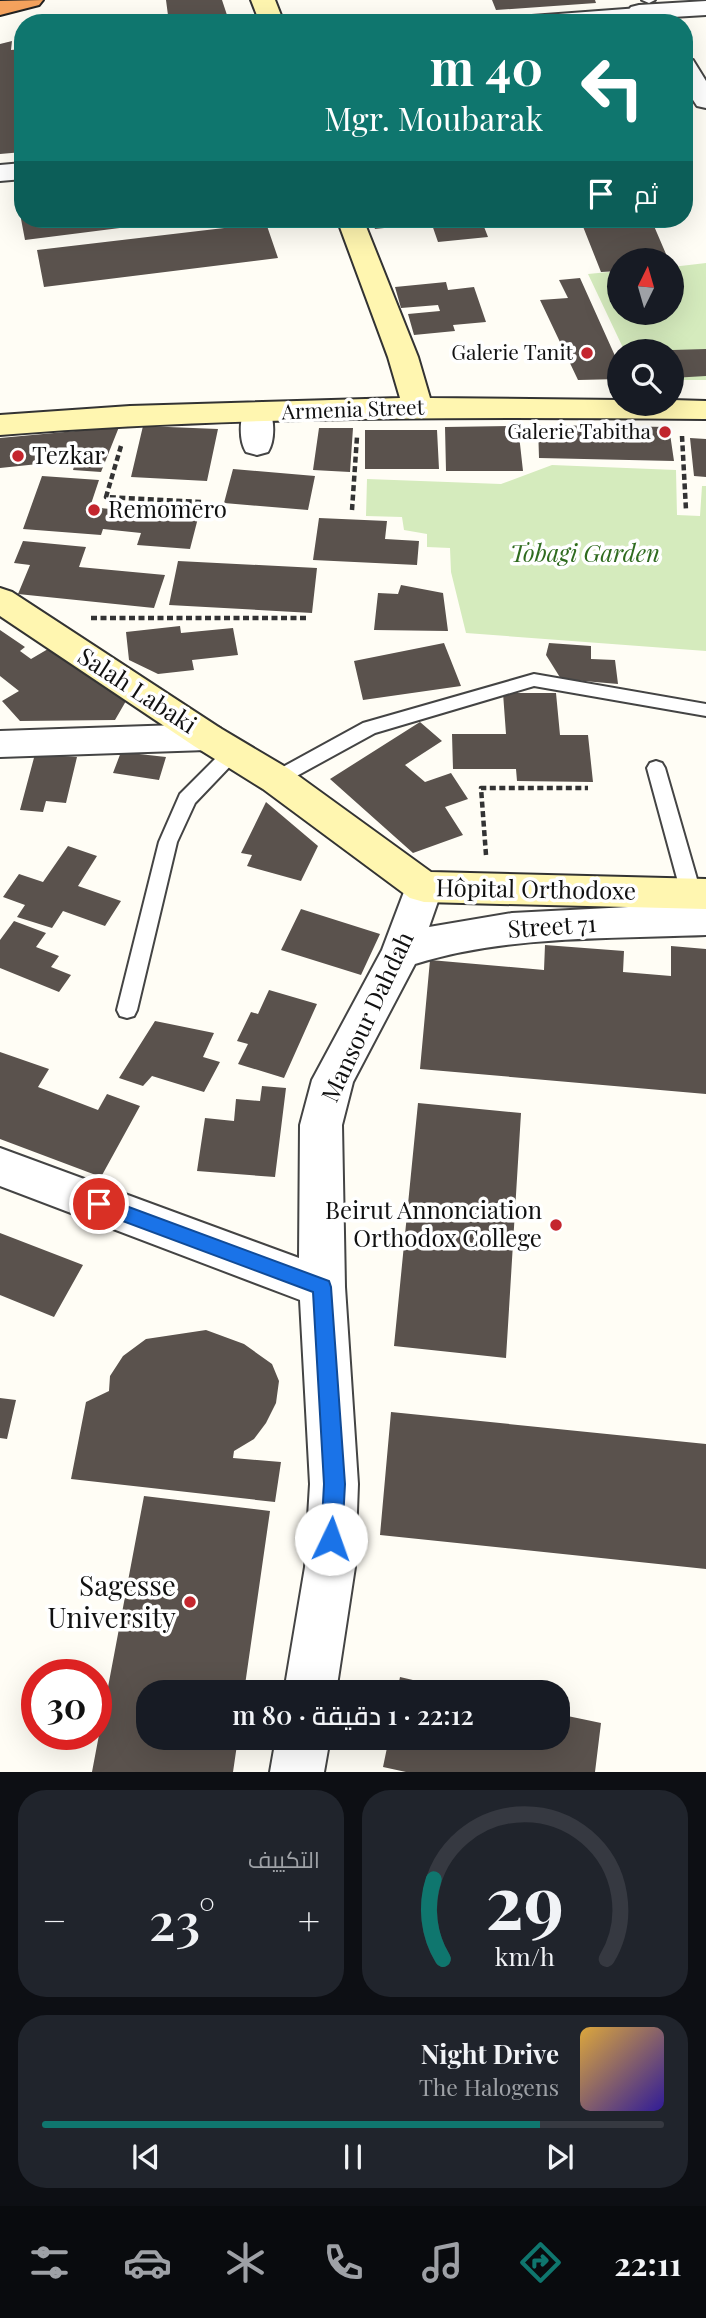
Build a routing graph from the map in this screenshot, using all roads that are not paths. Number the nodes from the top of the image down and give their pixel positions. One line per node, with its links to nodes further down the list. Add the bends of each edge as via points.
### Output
1 (31, 0): 2 (highway)
2 (0, 8)
3 (648, 8): 4 (street); 5 (lane); 6 (street)
4 (706, 8)
5 (585, 14)
6 (692, 14)
7 (693, 80): 8 (street)
8 (706, 101)
9 (354, 228): 10 (street)
10 (418, 407): 11 (street, Armenia Street); 12 (street, Armenia Street)
11 (693, 410)
12 (257, 414): 13 (street, Armenia Street, via 130,415); 14 (street)
13 (0, 425)
14 (257, 445)
15 (0, 600): 18 (street, Salah Labaki)
16 (706, 710): 20 (lane, via 534,680 369,728)
17 (0, 744): 18 (street)
18 (219, 745): 20 (street, Salah Labaki); 24 (lane, via 168,842)
19 (656, 768): 22 (lane)
20 (275, 779): 21 (street, Hôpital Orthodoxe)
21 (424, 887): 22 (street, Hôpital Orthodoxe); 23 (street, Mansour Dahdah)
22 (701, 902): 23 (street, Street 71, via 427,942)
23 (401, 952): 26 (street, Mansour Dahdah, via 333,1080 323,1115)
24 (127, 1010)
25 (0, 1167): 26 (street)
26 (322, 1287): 27 (street, Mansour Dahdah, via 334,1484 330,1567)
27 (312, 1680)
28 (301, 1750): 29 (street)
29 (297, 1772)

